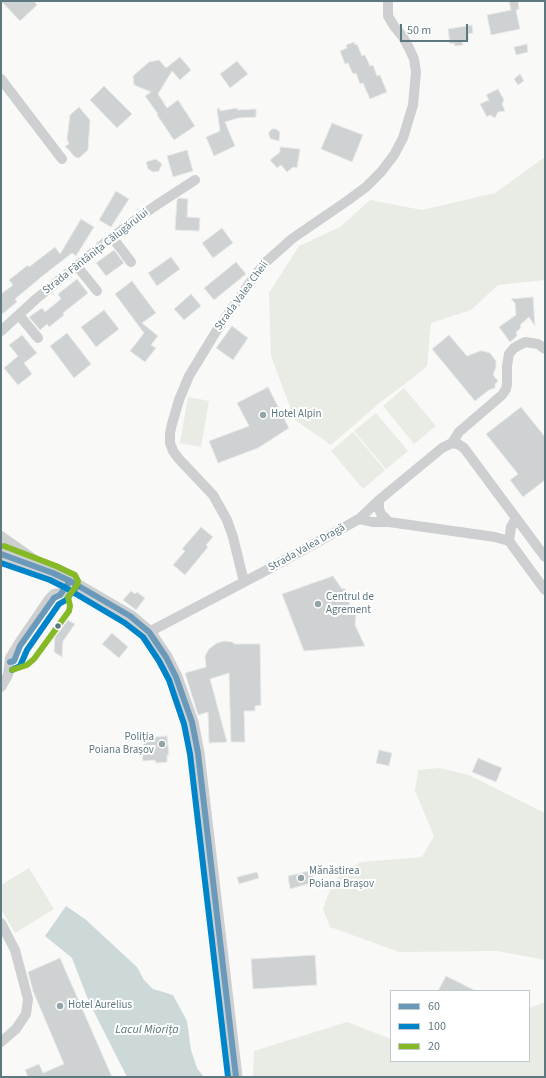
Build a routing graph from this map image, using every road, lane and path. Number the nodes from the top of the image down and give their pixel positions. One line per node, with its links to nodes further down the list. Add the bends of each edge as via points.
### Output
1 (388, 1): 24 (street, Strada Valea Cheii, via 388,16 409,48 416,72 413,105 403,138 381,172 366,187 293,238 256,274 189,376 172,424 170,438 173,451 213,494 233,537)
2 (1, 79): 3 (street)
3 (62, 159)
4 (195, 180): 5 (street, Strada Fântânița Călugărului)
5 (112, 237): 6 (street); 7 (street, Strada Fântânița Călugărului)
6 (131, 262)
7 (77, 266): 8 (street); 9 (street, Strada Fântânița Călugărului)
8 (97, 291)
9 (19, 315): 10 (street, Strada Fântânița Călugărului); 11 (street)
10 (1, 331)
11 (38, 338)
12 (545, 349): 13 (street, Strada Valea Dragă, via 538,344 525,342 514,348 509,354 506,389 459,432)
13 (452, 443): 14 (street, Strada Valea Dragă, via 442,448); 15 (street, via 464,448)
14 (379, 500): 16 (street, Strada Valea Dragă); 17 (street, via 381,514)
15 (516, 518): 19 (street, via 511,527); 21 (street)
16 (359, 519): 17 (street); 24 (street, Strada Valea Dragă)
17 (389, 522): 19 (street)
18 (1, 536): 22 (street)
19 (510, 541): 25 (street)
20 (1, 554): 22 (street)
21 (545, 557)
22 (53, 574): 23 (street)
23 (70, 581): 26 (street, via 125,613); 27 (street, via 61,593 54,594 49,600 19,643 10,658 8,675)
24 (244, 582): 26 (street, Strada Valea Dragă)
25 (545, 590)
26 (149, 632): 30 (street, via 176,677 192,722 198,753)
27 (1, 687)
28 (1, 923): 29 (street, via 15,950 28,999 26,1014 16,1029)
29 (1, 1042)
30 (236, 1077)

